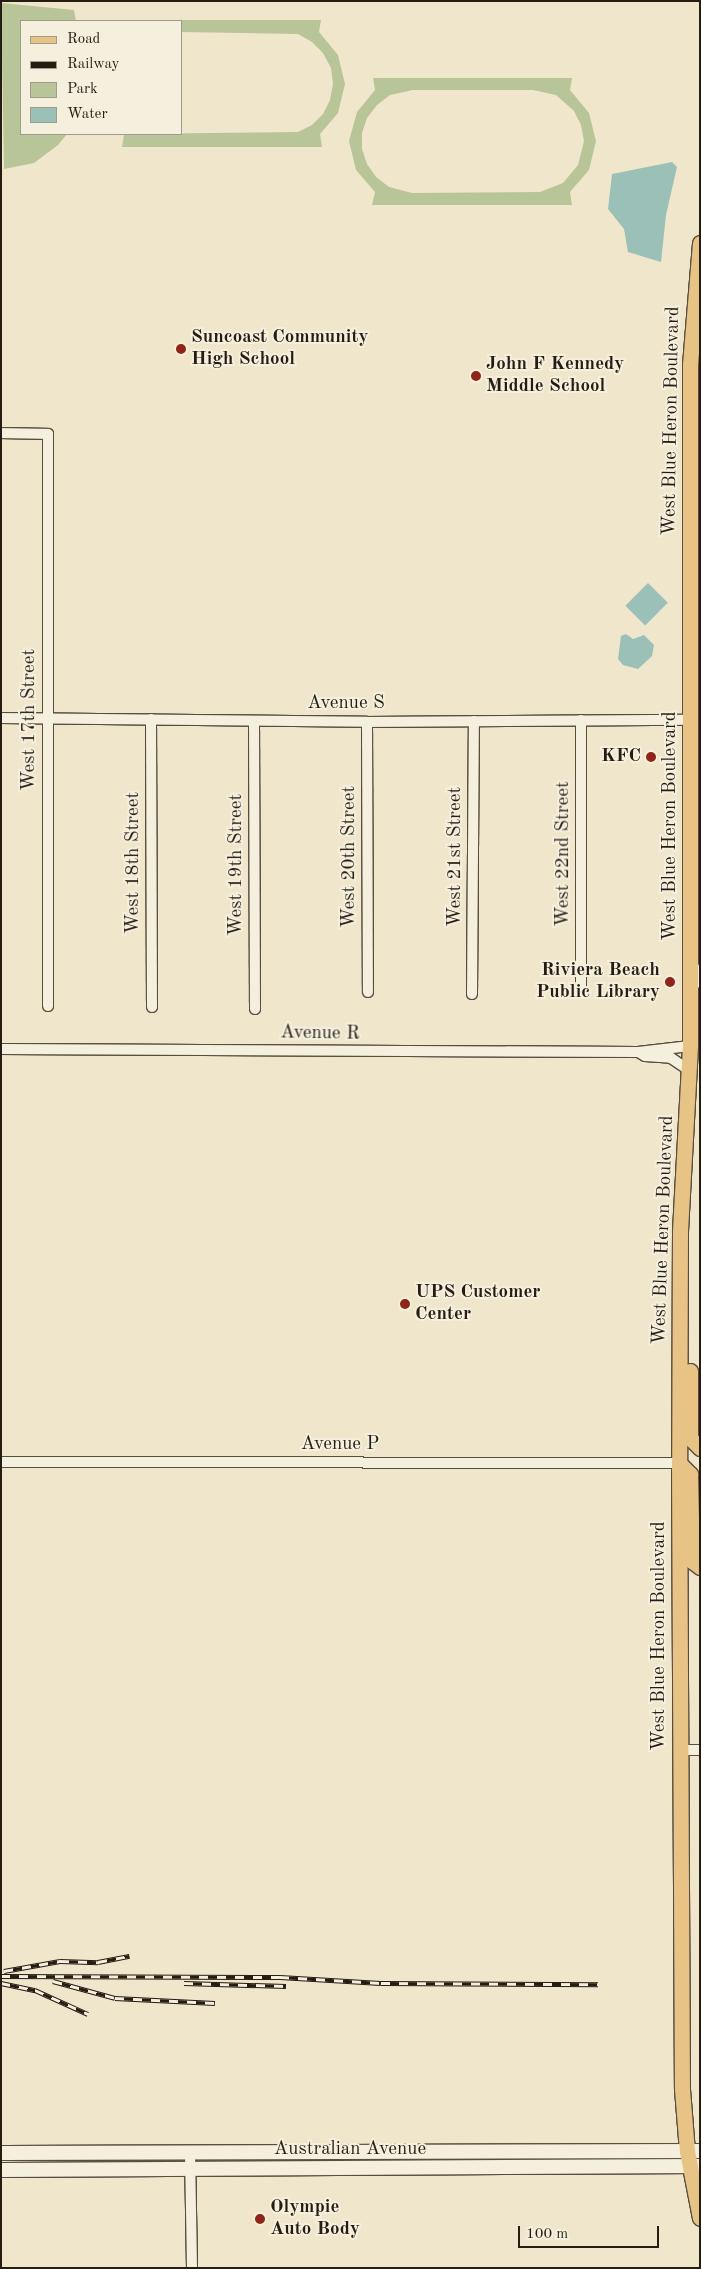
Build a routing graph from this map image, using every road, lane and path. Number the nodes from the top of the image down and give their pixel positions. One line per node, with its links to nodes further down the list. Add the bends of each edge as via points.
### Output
1 (700, 243): 8 (main road, West Blue Heron Boulevard, via 690,364)
2 (1, 433): 4 (street, West 17th Street, via 48,434)
3 (1, 718): 4 (street, Avenue S)
4 (48, 719): 5 (street, Avenue S); 16 (street, West 17th Street)
5 (151, 720): 6 (street, Avenue S); 17 (street, West 18th Street)
6 (254, 720): 10 (street, Avenue S); 18 (street, West 19th Street)
7 (581, 720): 8 (street, Avenue S); 9 (street, Avenue S); 13 (street, West 22nd Street)
8 (691, 720): 11 (main road, West Blue Heron Boulevard)
9 (474, 721): 10 (street, Avenue S); 15 (street, West 21st Street)
10 (367, 722): 14 (street, West 20th Street)
11 (691, 956): 12 (street); 19 (main road, West Blue Heron Boulevard)
12 (700, 983)
13 (581, 988)
14 (368, 992)
15 (472, 994)
16 (48, 1006)
17 (152, 1007)
18 (255, 1008)
19 (690, 1046): 21 (street, Avenue R); 22 (main road, West Blue Heron Boulevard)
20 (1, 1049): 21 (street, Avenue R)
21 (638, 1052): 22 (street, Avenue R, via 645,1056 671,1058)
22 (689, 1070): 23 (main road, West Blue Heron Boulevard, via 680,1232)
23 (680, 1332): 24 (main road, via 689,1349 690,1438); 26 (main road, West Blue Heron Boulevard)
24 (700, 1448)
25 (1, 1462): 26 (street, Avenue P)
26 (679, 1463): 27 (main road, via 690,1474 692,1561); 28 (main road, West Blue Heron Boulevard)
27 (700, 1567)
28 (680, 1750): 29 (street); 30 (main road, West Blue Heron Boulevard, via 681,2047)
29 (700, 1750)
30 (693, 2151): 31 (main road, Australian Avenue); 33 (main road, West Blue Heron Boulevard)
31 (190, 2152): 32 (main road, Australian Avenue); 35 (street)
32 (1, 2153)
33 (695, 2166): 35 (main road, Australian Avenue); 36 (main road, West Blue Heron Boulevard)
34 (1, 2170): 35 (main road, Australian Avenue)
35 (191, 2170): 37 (street)
36 (700, 2218)
37 (192, 2268)

